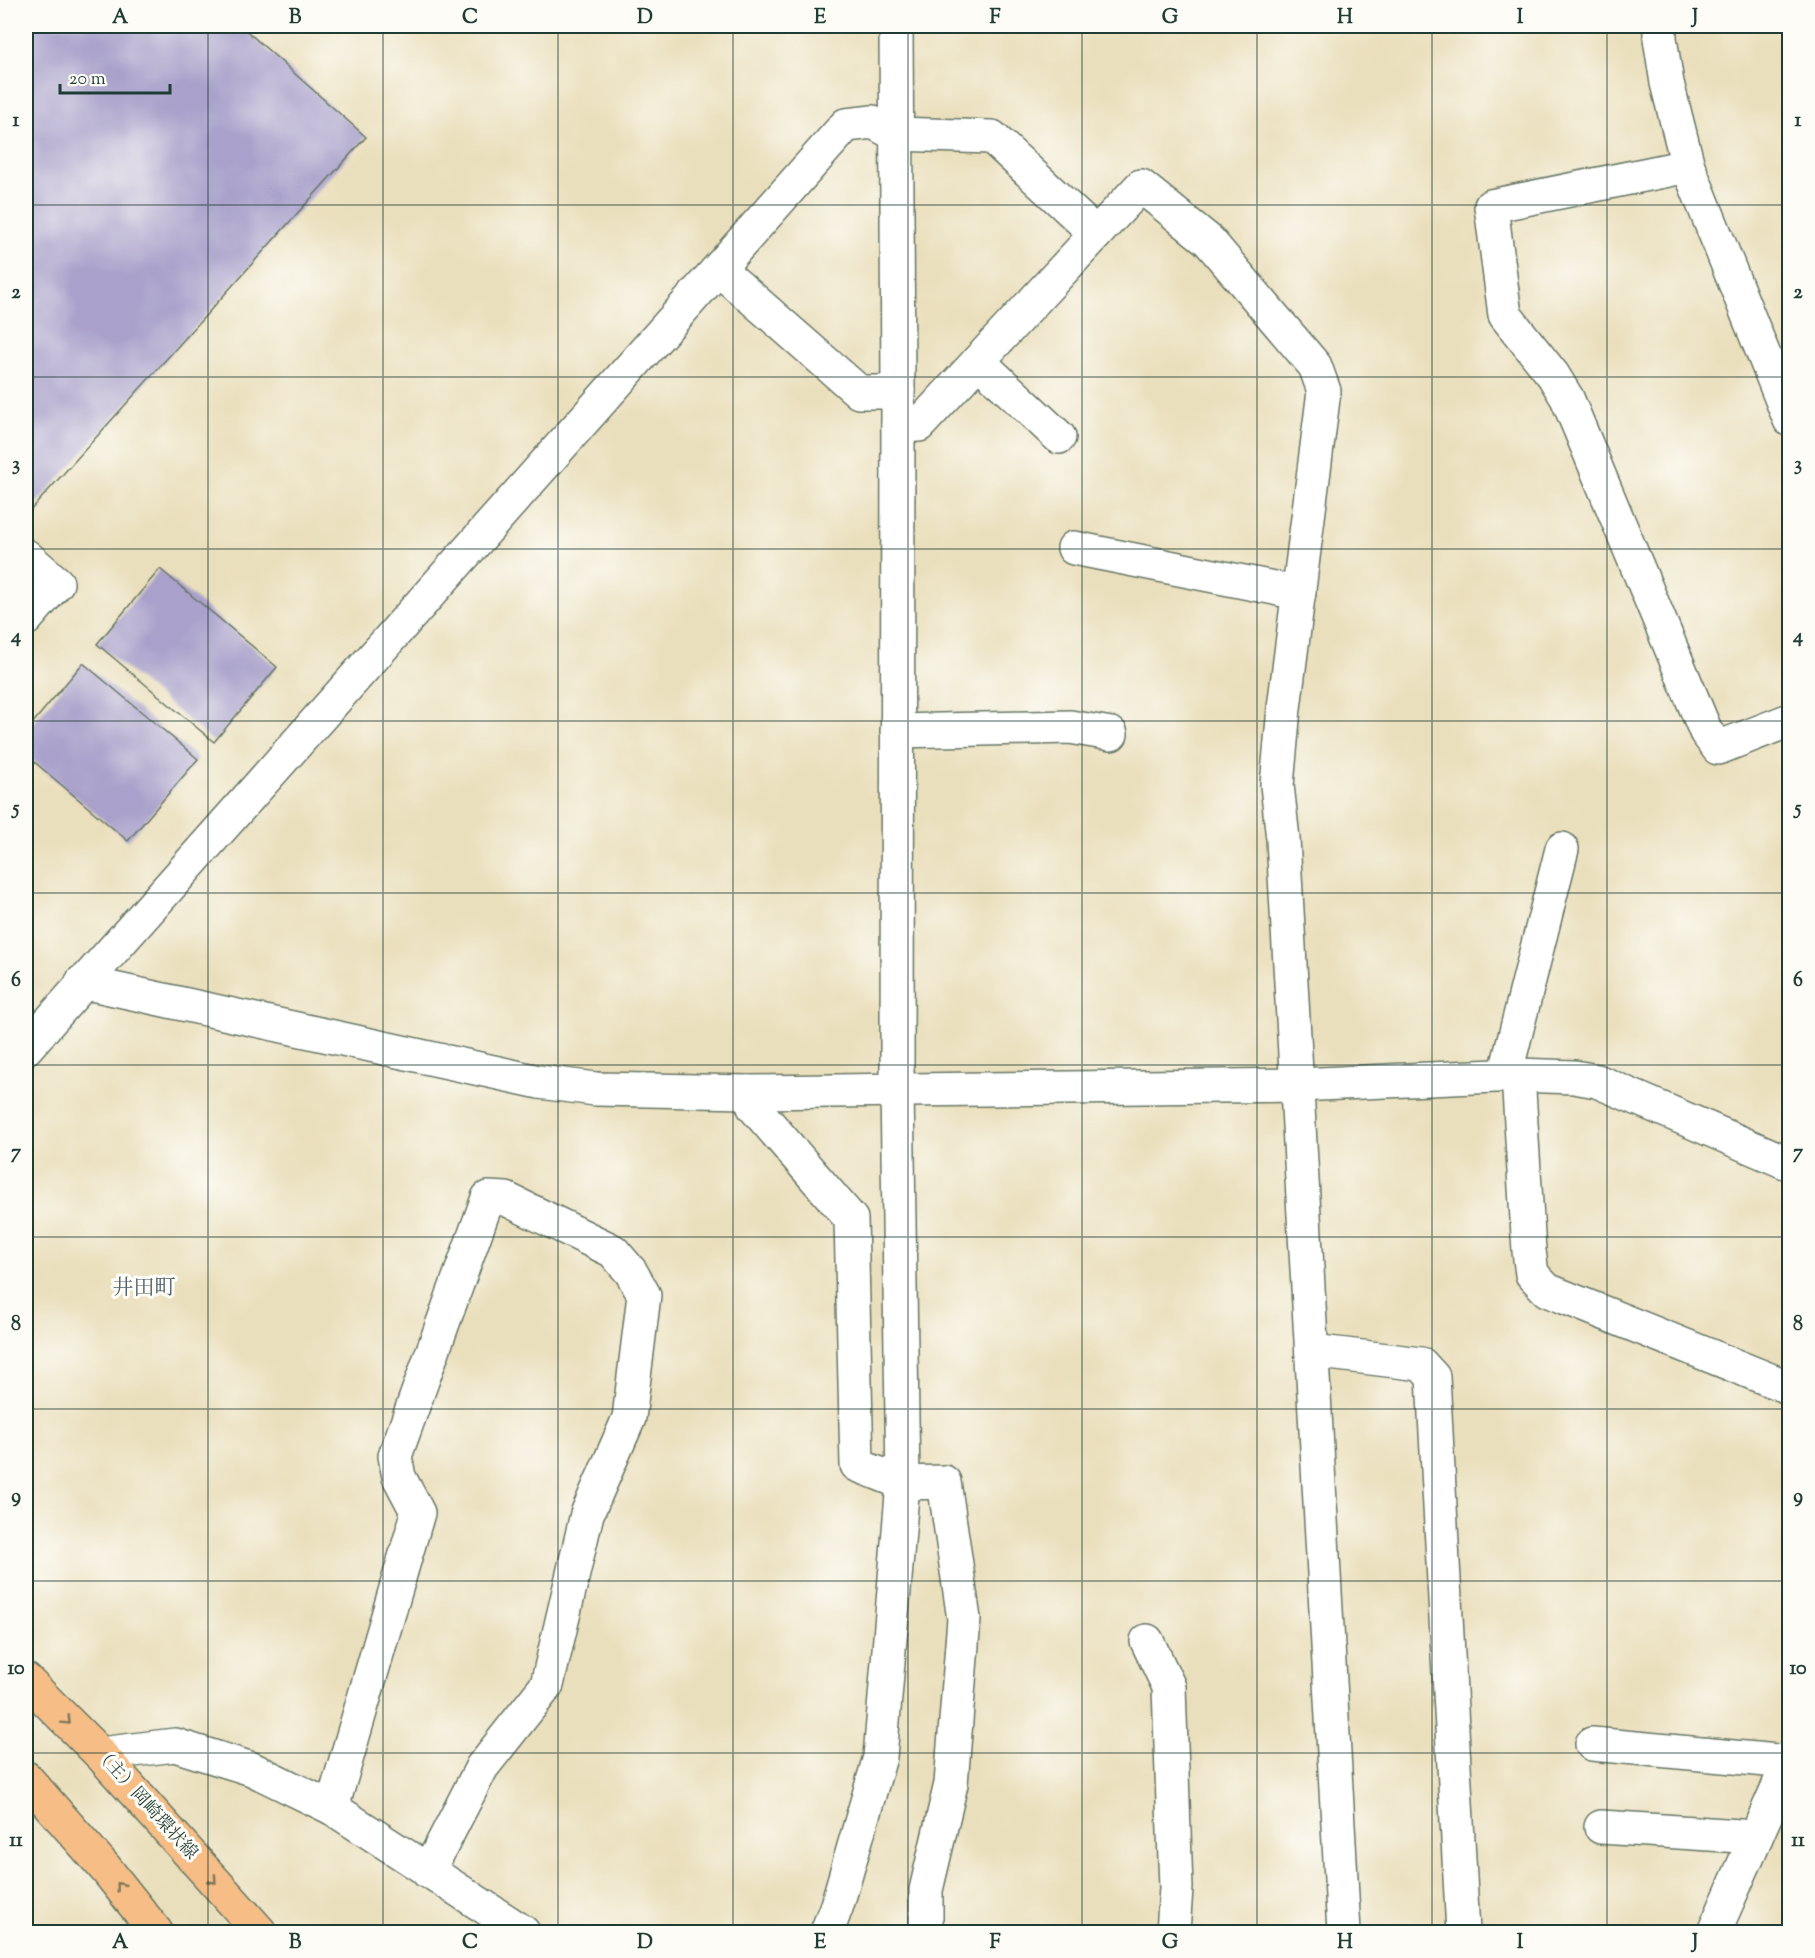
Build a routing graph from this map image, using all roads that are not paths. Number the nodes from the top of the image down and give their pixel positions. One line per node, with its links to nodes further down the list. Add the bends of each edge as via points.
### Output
1 (896, 26): 3 (street)
2 (1660, 26): 4 (street, via 1667,83)
3 (895, 134): 5 (street, via 992,137); 6 (street, via 873,122 846,124); 8 (street)
4 (1688, 166): 9 (street); 16 (street, via 1491,206 1505,315 1567,398 1706,732 1718,748)
5 (1096, 234): 7 (street); 14 (street, via 1142,186 1209,241 1315,366 1324,391)
6 (721, 266): 8 (street, via 730,279 859,392); 20 (street)
7 (978, 362): 10 (street, via 919,425); 11 (street)
8 (898, 390): 10 (street)
9 (1790, 420)
10 (898, 426): 17 (street)
11 (1059, 437)
12 (1074, 548): 14 (street)
13 (26, 556): 15 (street, via 57,583)
14 (1299, 593): 23 (street, via 1277,785)
15 (26, 619)
16 (1790, 720)
17 (897, 731): 18 (street, via 1070,727); 24 (street)
18 (1111, 734)
19 (1562, 849): 22 (street)
20 (82, 982): 21 (street); 25 (street, via 539,1082 596,1089)
21 (26, 1048)
22 (1512, 1076): 23 (street); 26 (street, via 1597,1081); 28 (street, via 1532,1274 1547,1290)
23 (1297, 1085): 24 (street); 27 (street)
24 (897, 1089): 25 (street); 29 (street)
25 (748, 1092): 29 (street, via 754,1107 851,1219 857,1465)
26 (1790, 1164)
27 (1312, 1351): 46 (street); 47 (street, via 1420,1364 1433,1377)
28 (1790, 1388)
29 (903, 1483): 43 (street, via 880,1757); 44 (street, via 944,1482 964,1619 951,1784 926,1890)
30 (1147, 1641): 45 (street, via 1169,1687 1176,1888)
31 (26, 1680): 33 (main road, （主）岡崎環状線, one-way to 33)
32 (1592, 1744): 34 (street)
33 (100, 1754): 36 (street, via 175,1745 252,1769); 41 (main road, （主）岡崎環状線, one-way to 41)
34 (1789, 1761): 38 (street)
35 (26, 1778): 40 (main road, one-way to 35)
36 (332, 1808): 39 (street); 39 (street, via 418,1513 399,1477 395,1456 488,1198 506,1199 613,1251 644,1295 629,1418 587,1514 547,1685 482,1767)
37 (1601, 1827): 38 (street)
38 (1756, 1837): 48 (street)
39 (429, 1872): 42 (street)
40 (156, 1932)
41 (260, 1932)
42 (523, 1932)
43 (827, 1932)
44 (927, 1932)
45 (1173, 1932)
46 (1344, 1932)
47 (1463, 1932)
48 (1714, 1932)

